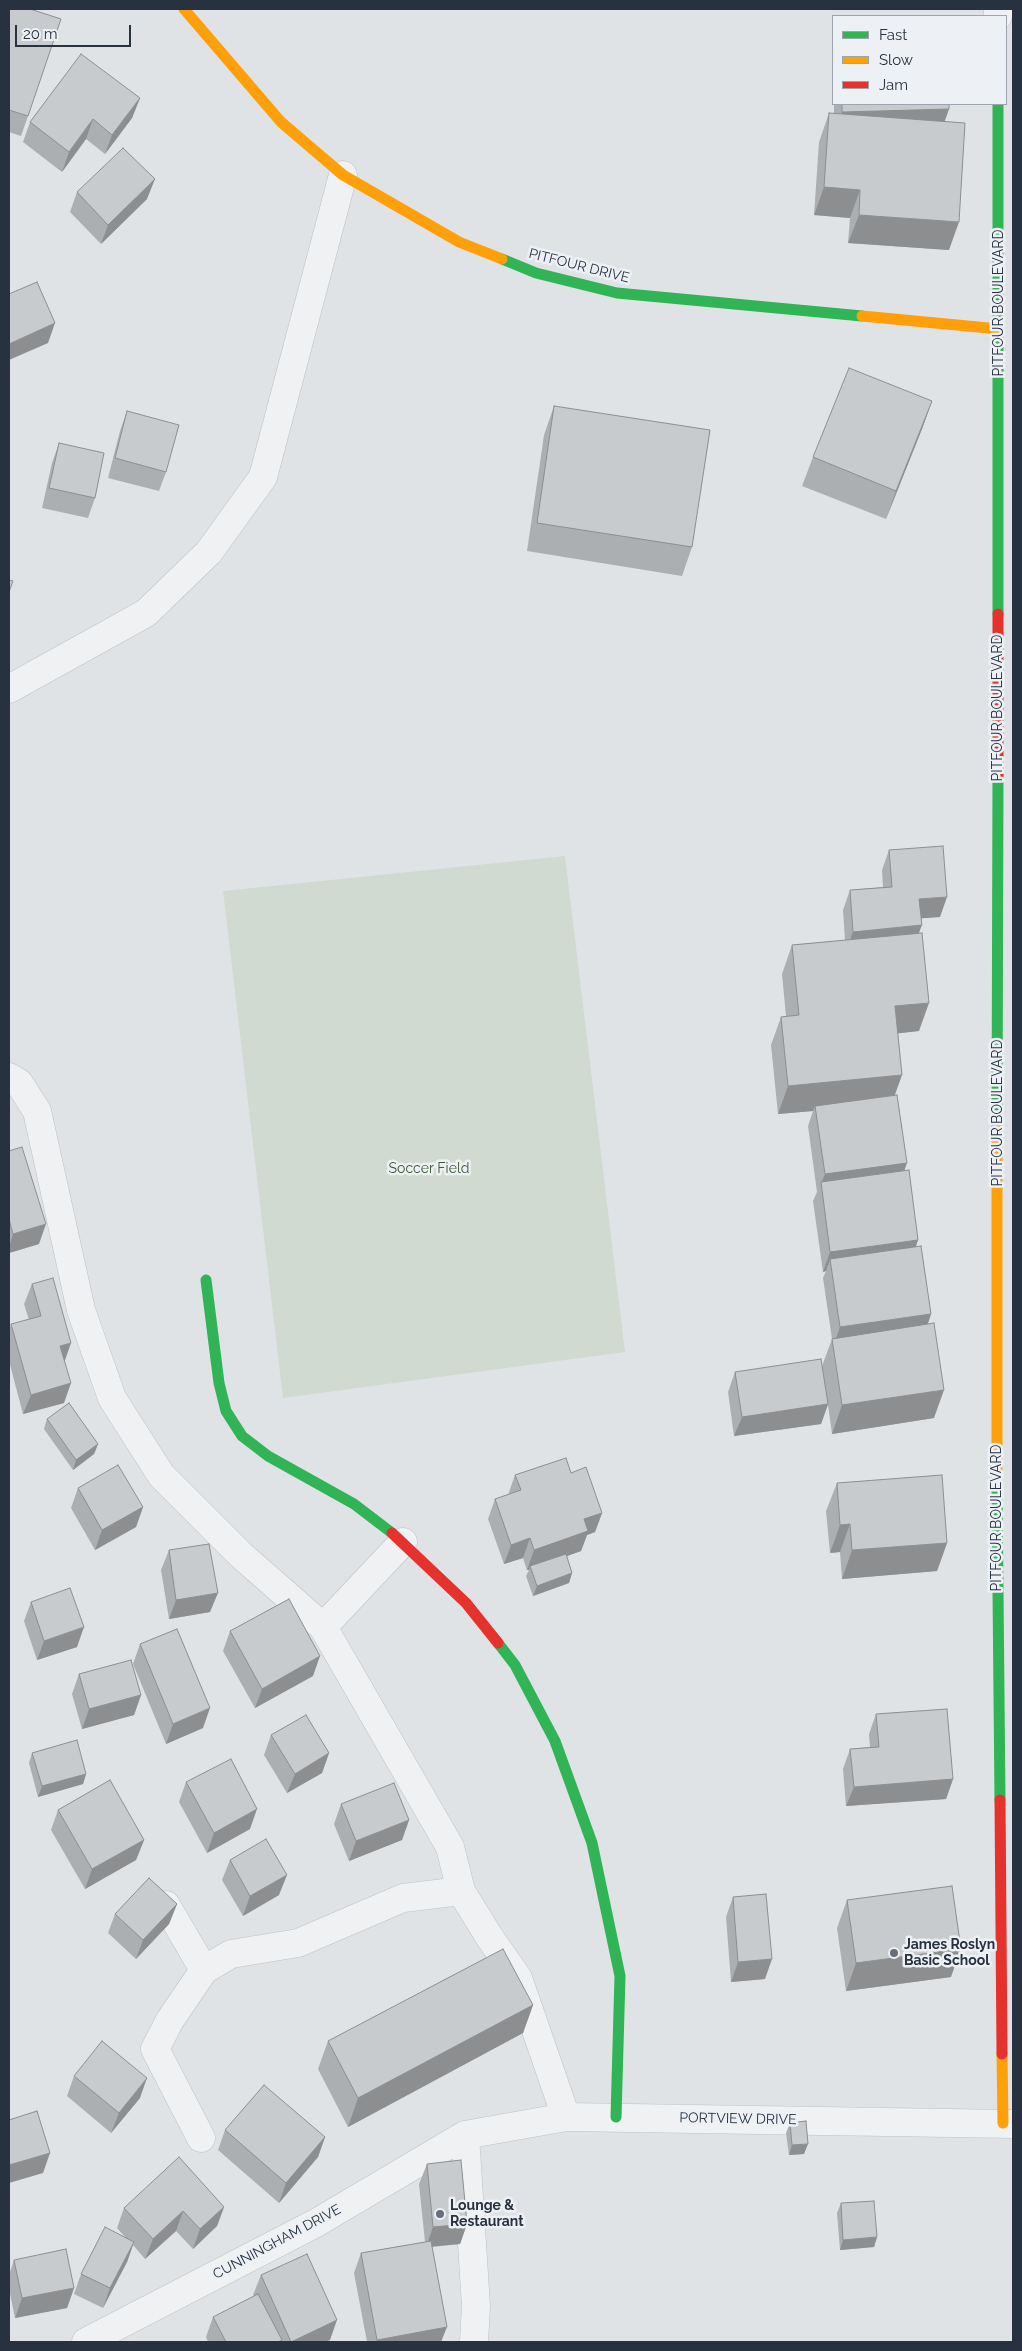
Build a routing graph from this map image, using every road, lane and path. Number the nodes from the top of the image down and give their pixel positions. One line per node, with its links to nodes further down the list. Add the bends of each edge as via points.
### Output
1 (184, 9): 3 (street, PITFOUR DRIVE, via 281,122)
2 (998, 105): 4 (street, PITFOUR BOULEVARD)
3 (343, 175): 4 (street, PITFOUR DRIVE, via 459,242 536,273 617,293); 5 (street, via 264,477 209,552 146,613)
4 (999, 329): 8 (street, PITFOUR BOULEVARD)
5 (9, 689)
6 (9, 1077): 10 (street, via 19,1083 37,1111 81,1310 112,1398 161,1475 241,1555)
7 (206, 1280): 9 (street, via 218,1383 226,1411 242,1436 268,1456 354,1504)
8 (1005, 1508): 16 (street, PITFOUR BOULEVARD)
9 (403, 1542): 10 (street); 15 (street, via 466,1603 515,1665 555,1741 592,1843 620,1976)
10 (323, 1628): 11 (street, via 450,1847)
11 (461, 1891): 13 (street, via 403,1898 298,1943 232,1954); 14 (street, via 518,1978)
12 (166, 1905): 13 (street)
13 (204, 1970): 18 (street, via 170,2020 155,2049)
14 (566, 2117): 15 (street, PORTVIEW DRIVE); 17 (street, PORTVIEW DRIVE)
15 (616, 2117): 16 (street, PORTVIEW DRIVE)
16 (1008, 2124)
17 (465, 2135): 19 (street, CUNNINGHAM DRIVE, via 316,2223); 20 (street, via 476,2306)
18 (201, 2138)
19 (86, 2342)
20 (474, 2342)

